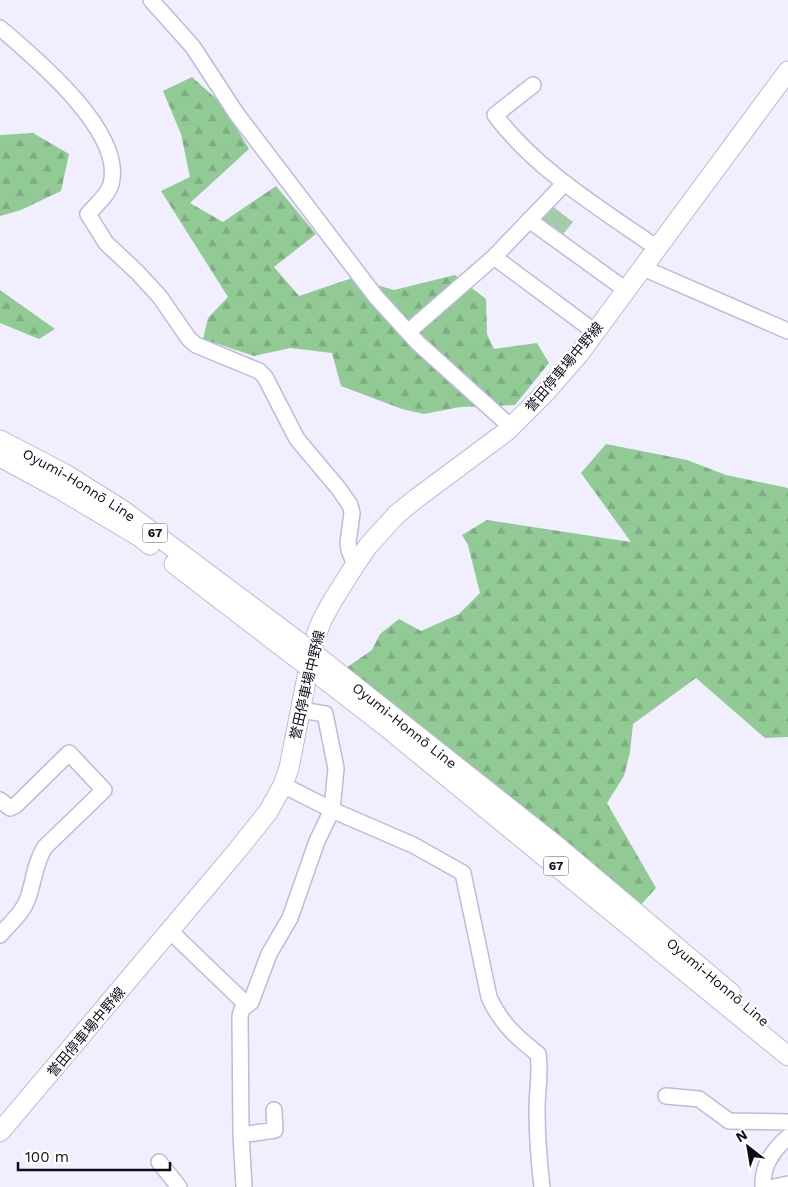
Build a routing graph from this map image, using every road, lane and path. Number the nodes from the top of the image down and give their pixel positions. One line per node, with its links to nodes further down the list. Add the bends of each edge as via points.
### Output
1 (151, 0): 12 (street, via 192,47 236,114 376,297)
2 (0, 28): 17 (street, via 50,70 104,139 111,168 110,185 88,214 106,243 160,297 196,345 265,377 297,439 350,505 348,550)
3 (788, 71): 7 (main road, 誉田停車場中野線)
4 (533, 85): 5 (street, via 495,115 510,136)
5 (565, 183): 6 (street); 7 (street)
6 (530, 220): 8 (street); 10 (street)
7 (657, 248): 9 (main road, 誉田停車場中野線)
8 (494, 257): 12 (street); 13 (street)
9 (642, 268): 10 (main road, 誉田停車場中野線); 11 (street)
10 (626, 290): 13 (main road, 誉田停車場中野線)
11 (788, 331)
12 (408, 332): 14 (street)
13 (595, 332): 14 (main road, 誉田停車場中野線, via 544,394)
14 (511, 427): 17 (main road, 誉田停車場中野線, via 398,514)
15 (0, 440): 18 (main road, Oyumi-Honnō Line / 67, via 67,475 124,511)
16 (0, 457): 18 (main road, Oyumi-Honnō Line / 67, via 140,538)
17 (355, 565): 20 (main road, 誉田停車場中野線, via 322,620 314,641)
18 (296, 649): 19 (main road, Oyumi-Honnō Line / 67, bridge)
19 (325, 671): 27 (main road, Oyumi-Honnō Line / 67, via 558,846); 28 (main road, Oyumi-Honnō Line / 67, via 385,726)
20 (302, 710): 21 (main road, 誉田停車場中野線); 23 (street, via 325,714 336,768)
21 (283, 785): 23 (street); 24 (main road, 誉田停車場中野線, via 268,812)
22 (0, 800): 25 (street, via 10,808 16,805 69,753 104,790 45,847 39,856 23,909)
23 (332, 810): 26 (street, via 316,841 290,918 269,954); 39 (street, via 413,845 463,873 489,997 506,1026 538,1054 537,1108)
24 (170, 931): 26 (street); 32 (main road, 誉田停車場中野線)
25 (0, 935)
26 (247, 1005): 33 (street, via 240,1016)
27 (788, 1041)
28 (788, 1056)
29 (666, 1096): 31 (street, via 698,1095 729,1121)
30 (274, 1110): 33 (street, via 275,1130)
31 (788, 1122)
32 (0, 1132)
33 (241, 1135): 38 (street)
34 (788, 1137): 40 (street, via 764,1167)
35 (158, 1162): 37 (street)
36 (788, 1184): 41 (street)
37 (179, 1187)
38 (244, 1187)
39 (542, 1187)
40 (763, 1187)
41 (774, 1187)

